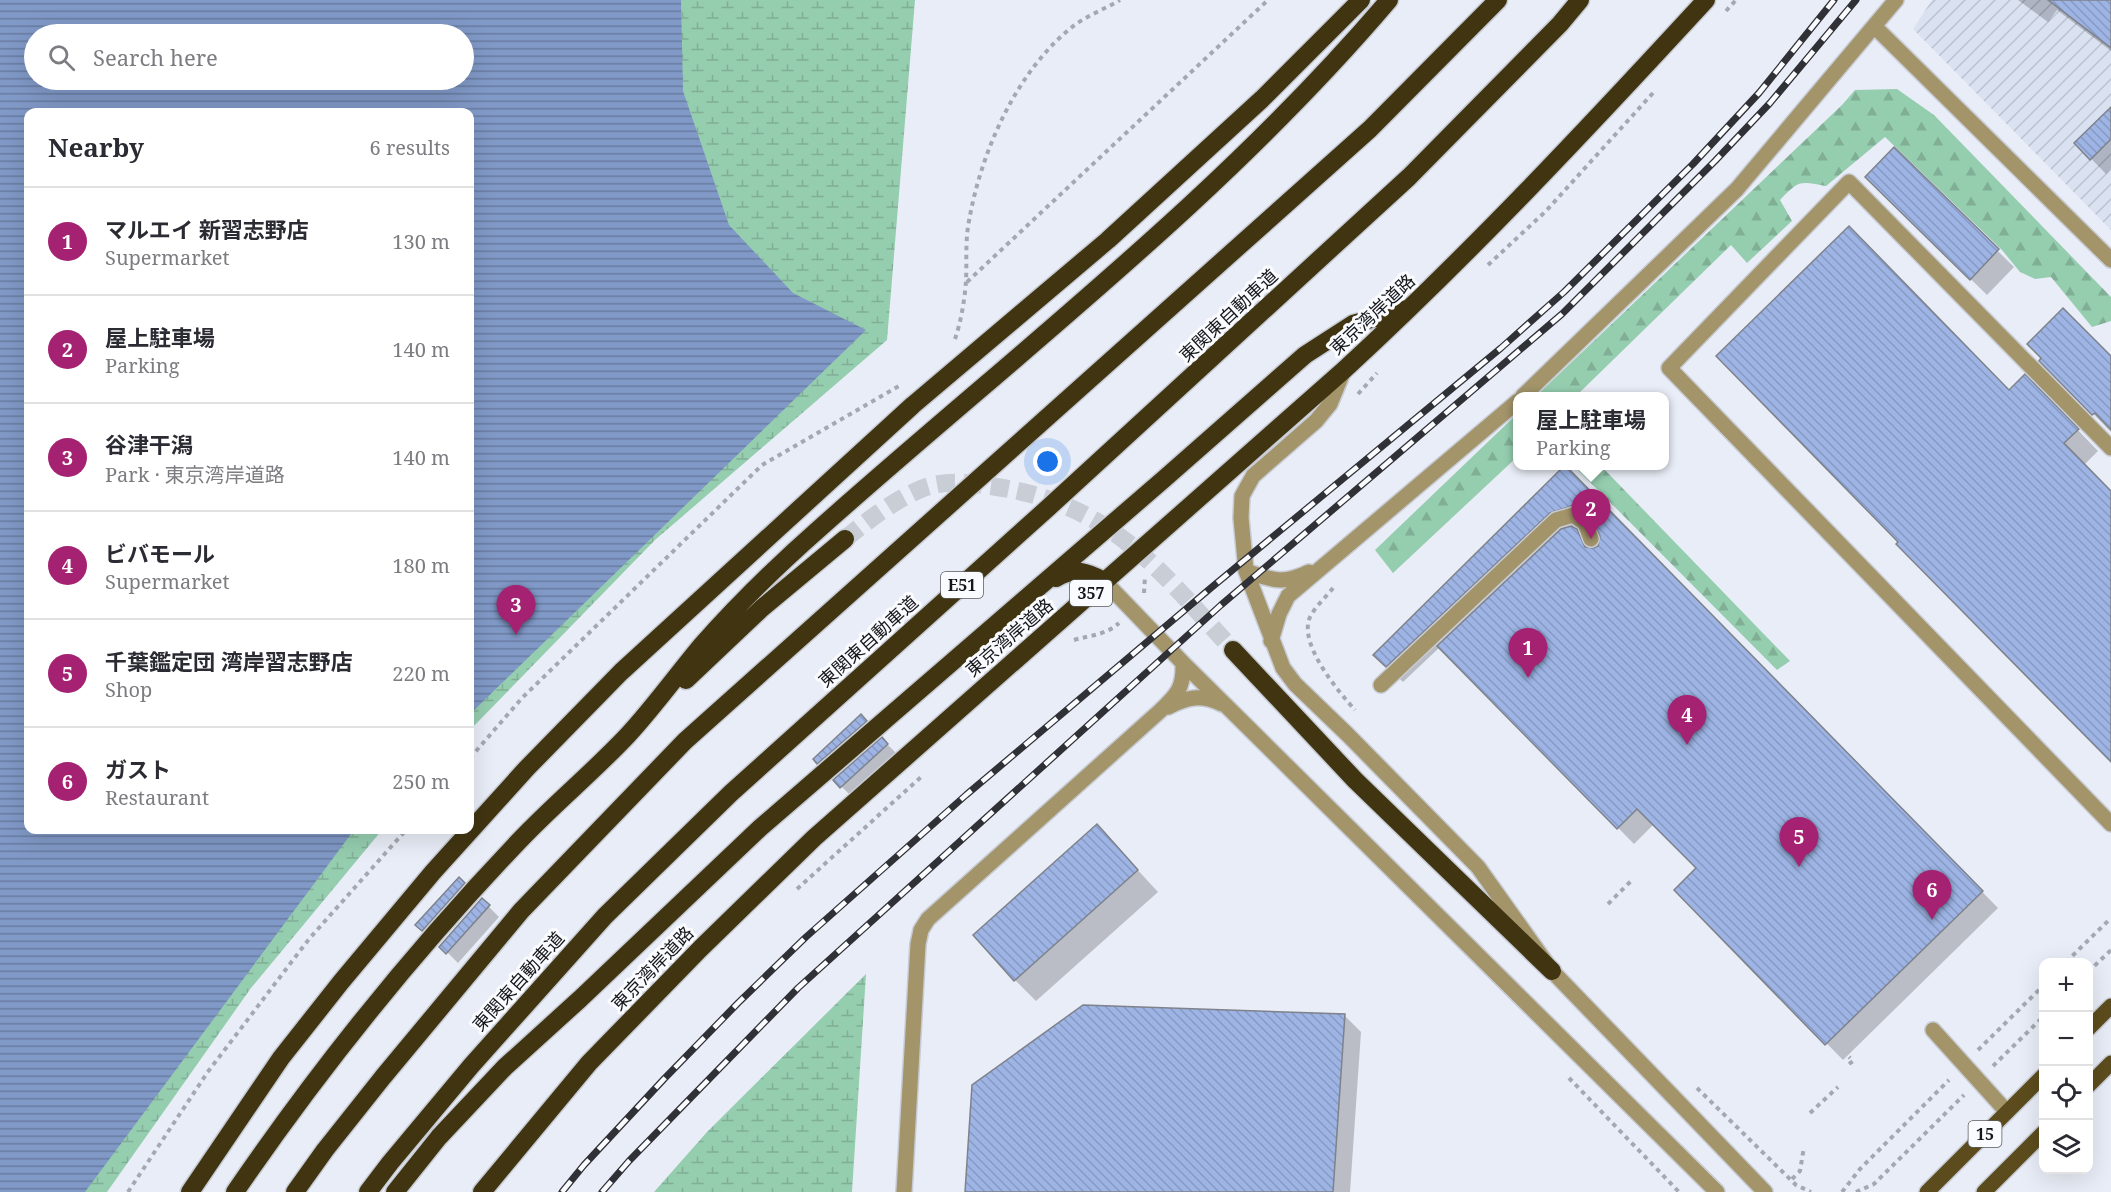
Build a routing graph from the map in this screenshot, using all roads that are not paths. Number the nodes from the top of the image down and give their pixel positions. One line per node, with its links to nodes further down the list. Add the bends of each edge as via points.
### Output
1 (1361, 0): 28 (highway, via 1262,99 1108,240 914,405 621,672)
2 (1389, 0): 26 (highway, via 1326,71 1142,250 749,594)
3 (1498, 0): 41 (highway, via 1370,129 686,741 521,911 383,1077)
4 (1580, 0): 42 (highway, 東関東自動車道 / E51, via 1408,177 731,793 605,916 471,1066)
5 (1706, 0): 9 (highway, 東京湾岸道路 / 357)
6 (1896, 0): 7 (street)
7 (1874, 26): 8 (street); 11 (street, via 1737,189)
8 (2111, 260)
9 (1411, 308): 10 (highway, 東京湾岸道路 / 357); 19 (highway, via 1353,324 1305,355)
10 (1344, 370): 17 (street, via 1330,404 1253,476 1242,496); 18 (highway, 東京湾岸道路 / 357)
11 (1527, 392)
12 (1513, 405): 16 (street)
13 (2111, 448): 27 (street, via 1849,182 1669,368)
14 (845, 539): 26 (highway, via 762,609)
15 (1591, 539): 23 (street, via 1585,523 1573,515 1556,520)
16 (1340, 554): 17 (street, via 1293,580 1268,579); 20 (street, via 1288,596)
17 (1246, 570): 20 (street)
18 (1104, 581): 19 (highway, via 1087,572 1072,571); 22 (street); 44 (highway, 東京湾岸道路 / 357, via 814,838 708,941 589,1064)
19 (1015, 607): 43 (highway, via 760,828 505,1067)
20 (1271, 641): 30 (street, via 1282,668 1295,684 1478,867)
21 (1233, 650): 30 (highway, via 1354,780)
22 (1183, 663): 24 (street); 25 (street, via 1182,686)
23 (1381, 686)
24 (1229, 708): 25 (street, via 1202,697 1190,697); 46 (street)
25 (1160, 711): 45 (street, via 928,919 921,930)
26 (628, 735): 40 (highway, via 519,841 364,1016)
27 (2108, 814)
28 (474, 827)
29 (467, 834): 39 (highway, via 281,1058)
30 (1552, 971): 47 (street)
31 (2111, 1006): 32 (main road)
32 (2093, 1024)
33 (1933, 1030): 37 (street)
34 (2111, 1063): 36 (main road)
35 (2039, 1079): 37 (main road, 15)
36 (2093, 1081)
37 (2007, 1113): 48 (main road, 15)
38 (2039, 1136): 49 (main road, 15)
39 (190, 1192)
40 (236, 1192)
41 (295, 1192)
42 (368, 1192)
43 (394, 1192)
44 (482, 1192)
45 (904, 1192)
46 (1717, 1192)
47 (1765, 1192)
48 (1927, 1192)
49 (1984, 1192)

